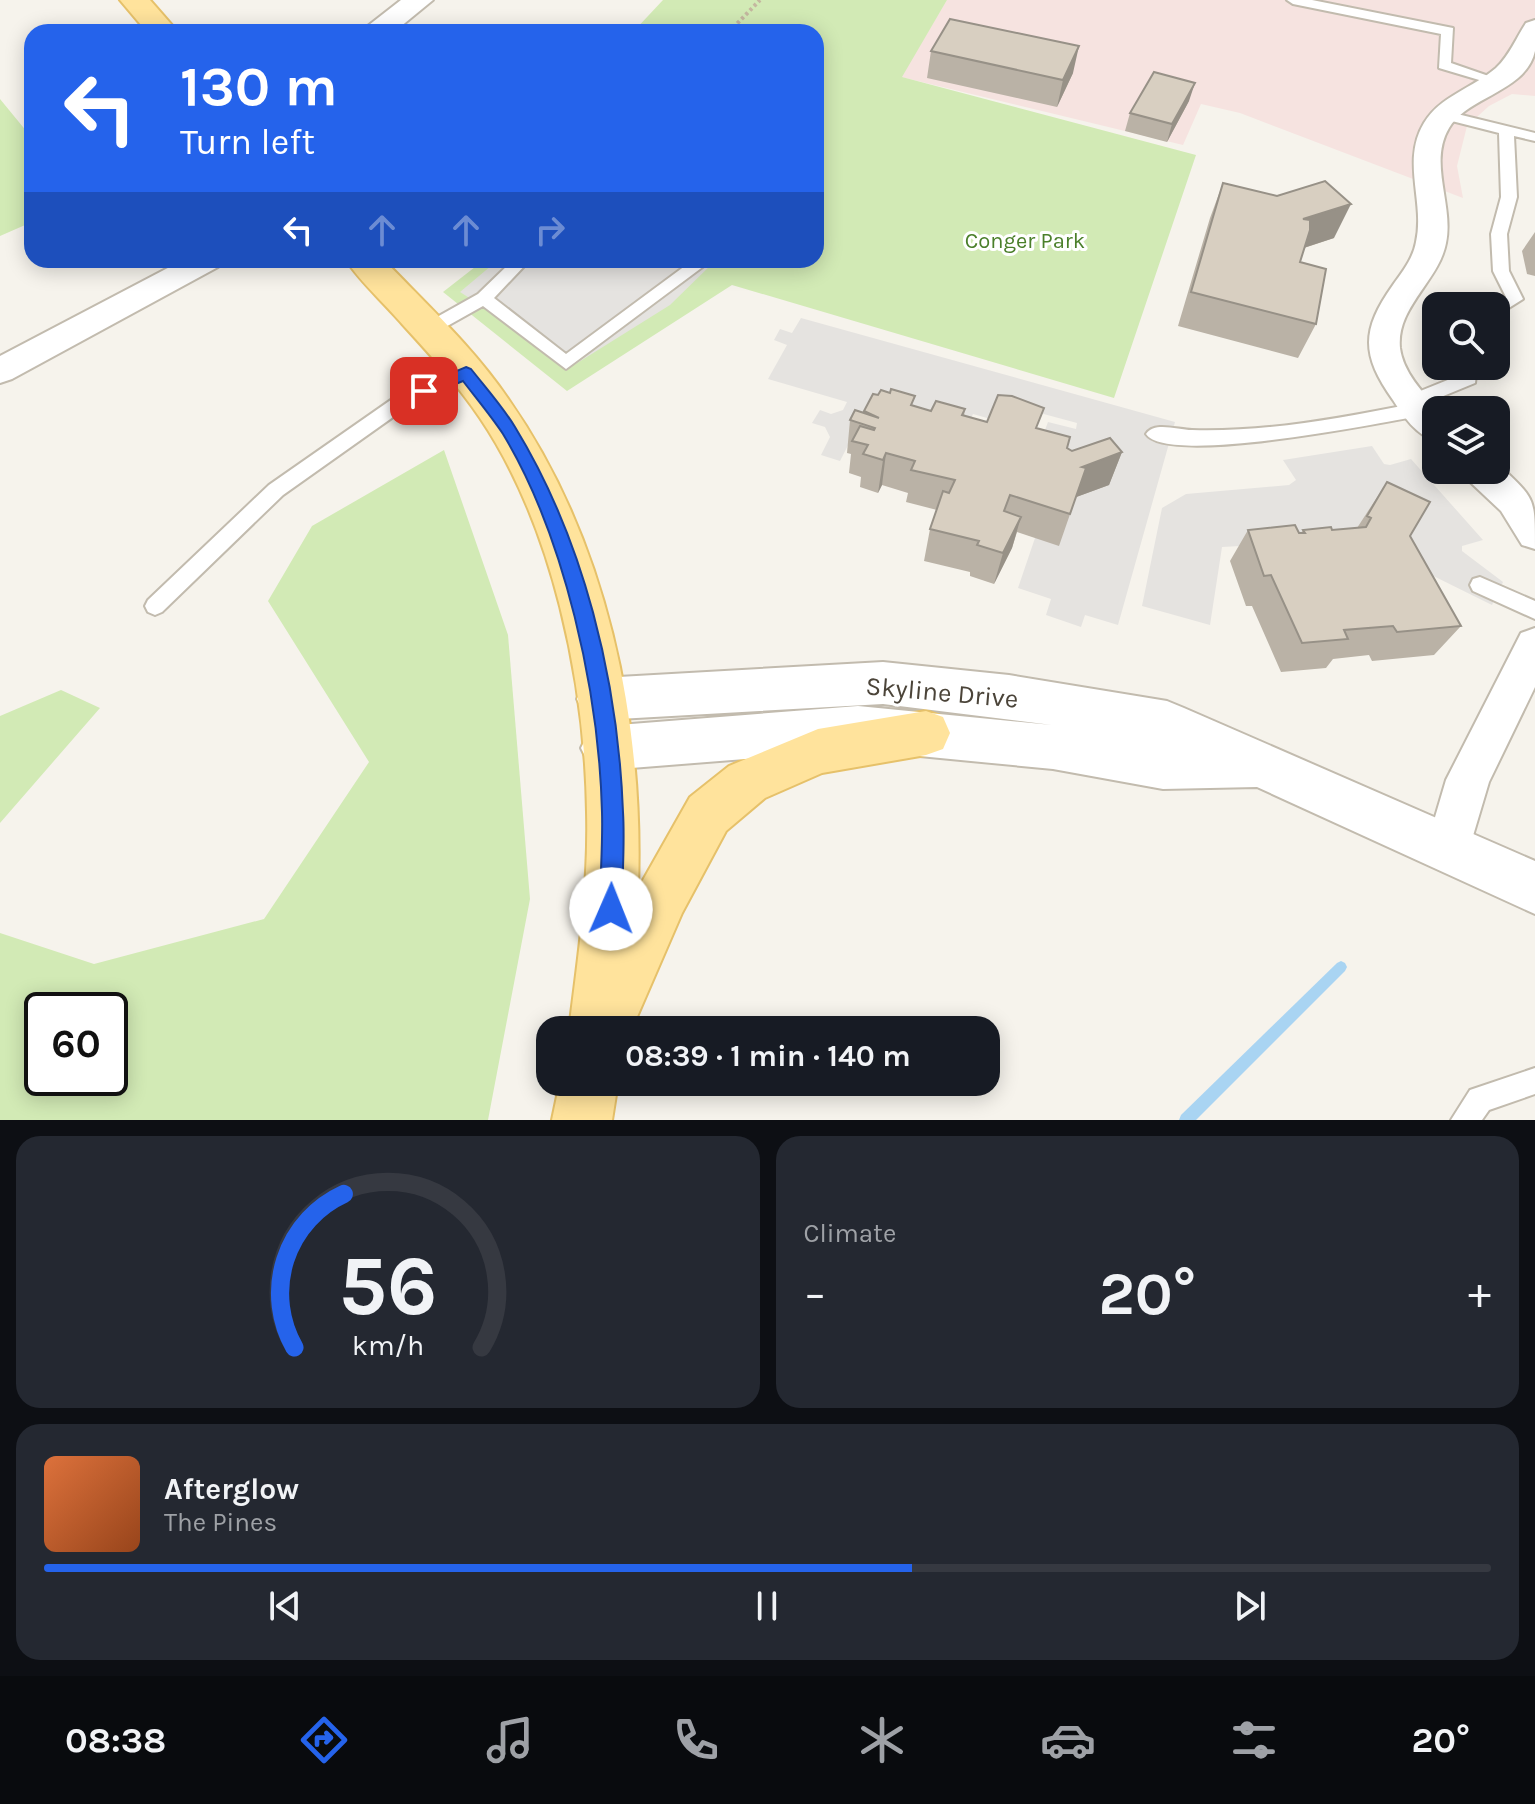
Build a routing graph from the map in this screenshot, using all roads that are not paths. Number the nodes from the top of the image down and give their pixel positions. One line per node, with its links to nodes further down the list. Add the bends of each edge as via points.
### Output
1 (419, 0): 5 (street)
2 (1293, 0): 7 (lane, via 1448,31 1444,65)
3 (140, 1): 4 (main road)
4 (157, 24)
5 (386, 24)
6 (1535, 28): 7 (street, via 1525,52)
7 (1496, 81): 8 (street)
8 (1445, 115): 9 (lane); 22 (street, via 1430,136 1427,158 1431,243 1422,271 1388,320 1384,346 1390,373)
9 (1506, 130): 10 (lane); 16 (lane, via 1509,197 1499,234 1501,271 1515,299)
10 (1535, 137)
11 (192, 268): 18 (street)
12 (371, 268): 17 (main road)
13 (514, 268): 15 (lane)
14 (693, 268): 15 (lane, via 566,363)
15 (484, 298): 17 (lane)
16 (1510, 302)
17 (427, 330): 19 (main road)
18 (0, 371)
19 (466, 373): 28 (lane, via 404,400 276,490); 31 (main road, via 508,429 556,528)
20 (1466, 380): 21 (lane, via 1440,388)
21 (1435, 396)
22 (1422, 412)
23 (1422, 413): 24 (lane, via 1297,433 1191,439)
24 (1155, 434)
25 (1496, 484): 26 (street)
26 (1535, 534)
27 (1480, 585): 29 (lane)
28 (155, 606)
29 (1535, 610)
30 (1535, 645): 35 (street, via 1468,780)
31 (601, 699): 33 (main road); 34 (street, Skyline Drive, via 898,685 1009,696 1167,723)
32 (926, 733): 33 (street, Skyline Drive, via 858,728); 34 (street, Skyline Drive, via 1163,766); 38 (main road, via 818,751 747,782 708,814 663,894)
33 (606, 748): 37 (main road, via 613,811)
34 (1272, 768): 35 (street, Skyline Drive)
35 (1448, 851): 36 (street, Skyline Drive)
36 (1535, 888)
37 (601, 1016)
38 (606, 1016)
39 (1535, 1081): 42 (lane, via 1480,1100)
40 (586, 1096): 41 (main road)
41 (582, 1120)
42 (1465, 1120)

